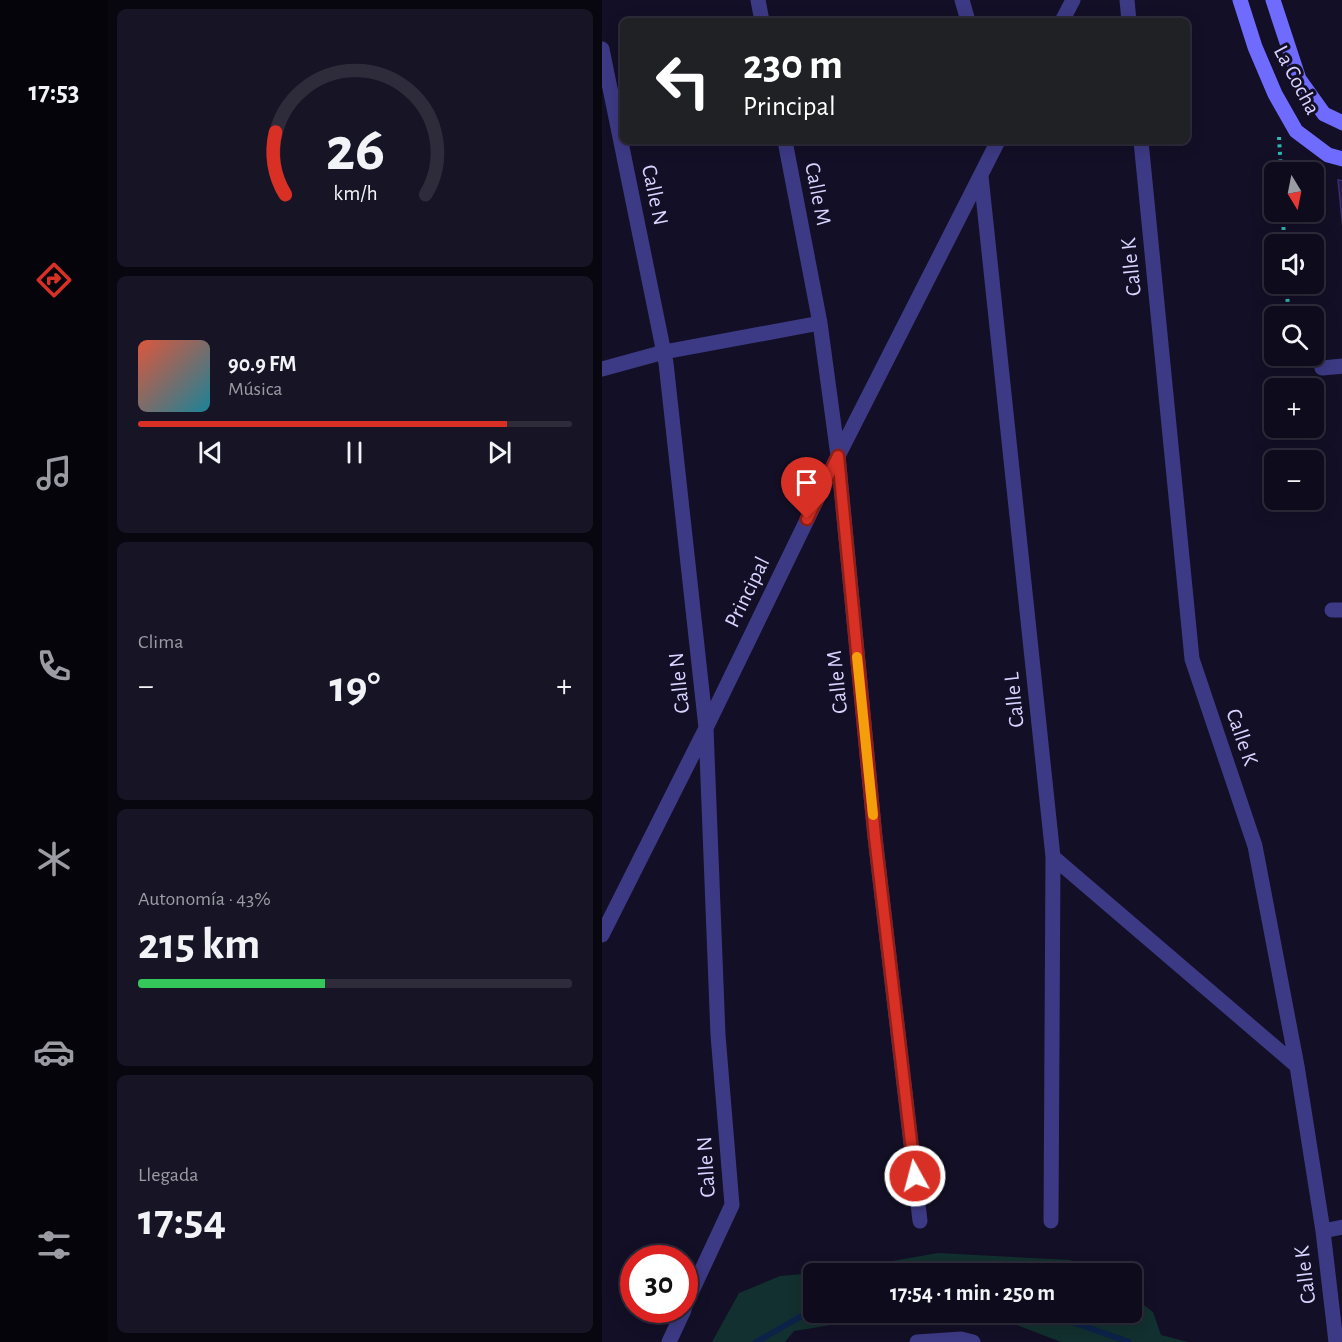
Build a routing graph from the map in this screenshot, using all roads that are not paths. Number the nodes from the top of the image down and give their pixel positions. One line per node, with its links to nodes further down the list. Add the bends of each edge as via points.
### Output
1 (758, 0): 7 (street)
2 (962, 0): 8 (street)
3 (1073, 0): 9 (street)
4 (1127, 0): 10 (street)
5 (1241, 0): 18 (street, La Cocha, via 1254,47 1296,131 1328,155)
6 (1273, 0): 12 (street, La Cocha, via 1299,79 1324,114)
7 (761, 18)
8 (967, 18)
9 (1064, 18)
10 (1129, 18)
11 (602, 49): 13 (street, Calle N)
12 (1343, 123)
13 (620, 137)
14 (621, 144): 21 (street, Calle N)
15 (786, 144): 20 (street, Calle M)
16 (997, 144): 19 (street, Principal)
17 (1141, 144): 29 (street, Calle K, via 1192,659 1255,846)
18 (1343, 159)
19 (981, 176): 25 (street, Principal); 27 (street, Calle L)
20 (820, 323): 21 (street); 25 (street, Calle M)
21 (664, 352): 24 (street); 26 (street, Calle N)
22 (1343, 366): 23 (street)
23 (1322, 368)
24 (602, 369)
25 (838, 456): 26 (street, Principal); 30 (street, Calle M, via 875,837)
26 (706, 728): 28 (street, Principal); 34 (street, Calle N, via 718,1035 732,1205)
27 (1053, 857): 29 (street); 31 (street, Calle L)
28 (602, 935)
29 (1297, 1066): 33 (street, Calle K)
30 (920, 1221)
31 (1050, 1221)
32 (1343, 1227): 33 (street)
33 (1323, 1231): 39 (street, Calle K)
34 (698, 1279)
35 (678, 1323): 37 (street, Calle N)
36 (965, 1341): 38 (street)
37 (669, 1342)
38 (917, 1342)
39 (1336, 1342)

